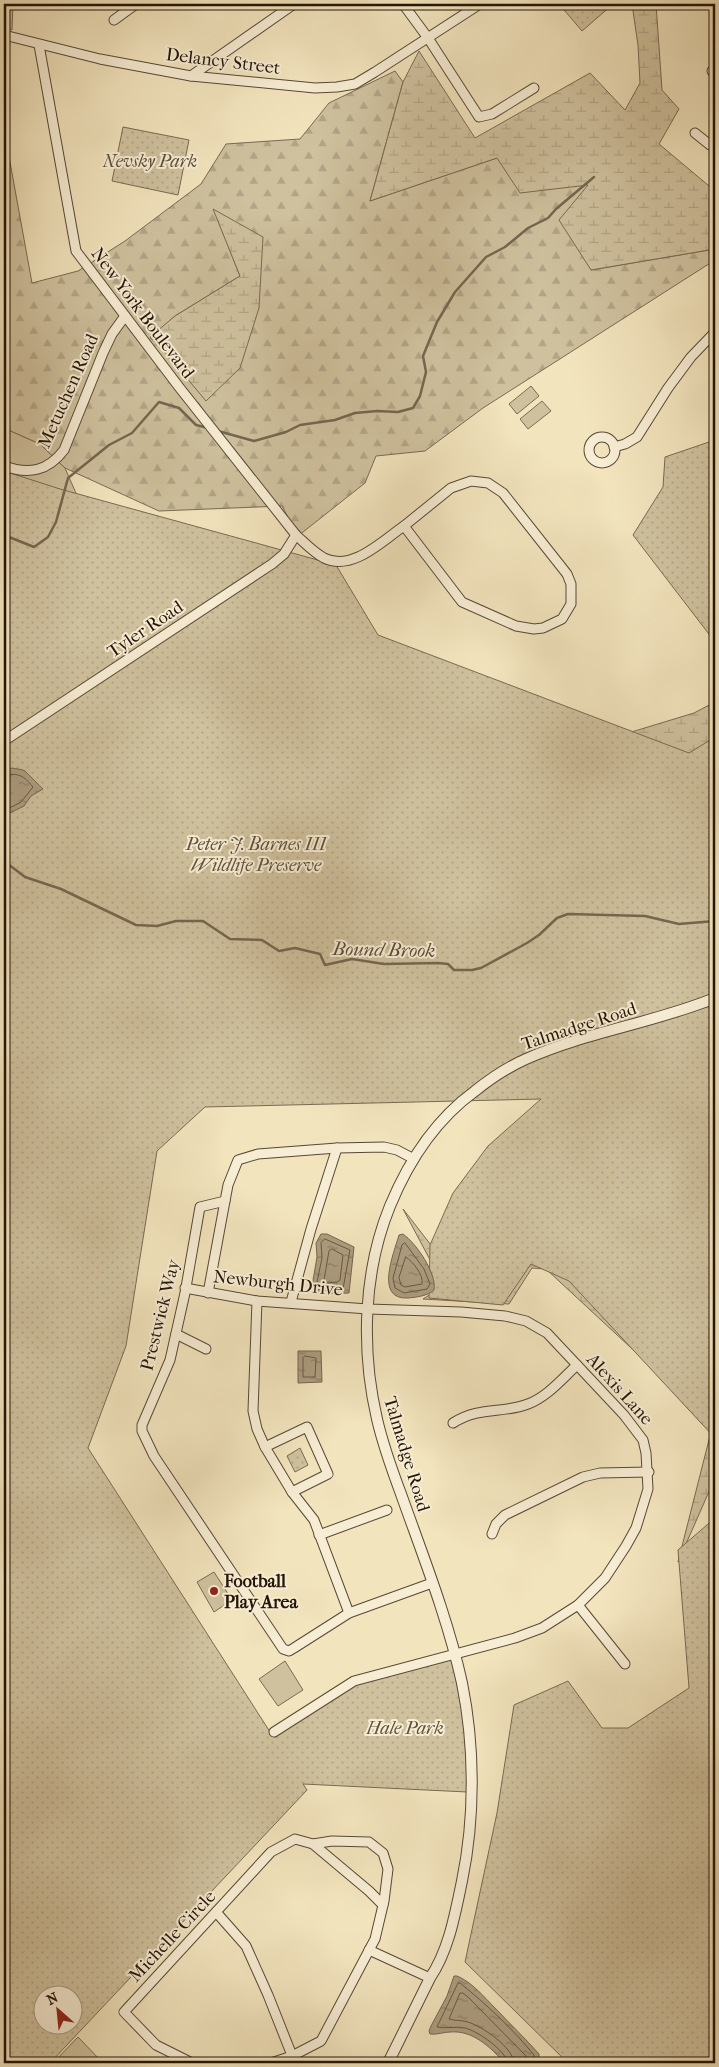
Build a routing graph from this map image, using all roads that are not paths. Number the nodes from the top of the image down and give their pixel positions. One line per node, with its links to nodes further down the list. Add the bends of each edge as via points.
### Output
1 (136, 4): 5 (street)
2 (294, 4): 9 (street)
3 (403, 4): 7 (street)
4 (480, 4): 7 (street, Delancy Street)
5 (114, 20)
6 (4, 35): 8 (street, Delancy Street)
7 (428, 38): 9 (street, Delancy Street, via 355,84 337,87 315,88); 10 (street, via 479,117 492,114)
8 (39, 45): 9 (street, Delancy Street); 13 (street, New York Boulevard, via 76,251)
9 (191, 76)
10 (534, 88)
11 (695, 133): 12 (street, via 710,146)
12 (715, 144)
13 (125, 316): 16 (street, Metuchen Road, via 112,334 64,450 55,462 28,471); 18 (street, New York Boulevard)
14 (715, 333): 15 (street, via 691,357 637,437)
15 (614, 447)
16 (4, 466)
17 (404, 526): 17 (street, New York Boulevard, via 456,486 470,481 488,483 504,493 567,574 571,584 571,604 562,619 534,629 516,626 477,610 462,602); 18 (street, New York Boulevard, via 359,557 346,561 324,558)
18 (296, 535): 19 (street, Tyler Road, via 284,554 272,564)
19 (4, 741)
20 (715, 998): 22 (street, Talmadge Road, via 524,1060 456,1105 439,1122)
21 (337, 1148): 22 (street, via 384,1147); 23 (street, via 258,1154 238,1160); 27 (street)
22 (414, 1158): 28 (street, Talmadge Road, via 379,1236)
23 (225, 1201): 24 (street, Prestwick Way, via 200,1207); 25 (street)
24 (185, 1288): 25 (street, Newburgh Drive); 29 (street, Prestwick Way)
25 (208, 1293): 26 (street, Newburgh Drive)
26 (257, 1301): 27 (street, Newburgh Drive); 33 (street, via 253,1411)
27 (291, 1302): 28 (street, Newburgh Drive)
28 (368, 1309): 31 (street, Alexis Lane, via 461,1312 526,1321 547,1332); 39 (street, Talmadge Road, via 370,1369 377,1419)
29 (176, 1334): 30 (street); 41 (street, Prestwick Way, via 170,1360 142,1425 154,1456 283,1649 289,1651)
30 (206, 1349)
31 (576, 1365): 32 (street, via 528,1404 476,1412); 34 (street, Alexis Lane, via 643,1440)
32 (453, 1423)
33 (264, 1447): 35 (street); 35 (street, via 308,1426 328,1474)
34 (648, 1472): 37 (street, via 600,1473 583,1477 505,1515); 40 (street, Alexis Lane, via 643,1509 626,1546 605,1578)
35 (292, 1492): 38 (street, via 314,1520)
36 (387, 1510): 38 (street)
37 (492, 1534)
38 (319, 1535): 41 (street)
39 (432, 1584): 41 (street, Prestwick Way); 42 (street, Talmadge Road)
40 (578, 1605): 42 (street, Alexis Lane, via 542,1628); 43 (street)
41 (349, 1613)
42 (455, 1653): 44 (street, Alexis Lane, via 354,1681); 49 (street, Talmadge Road, via 470,1750 470,1828 450,1933)
43 (625, 1664)
44 (274, 1732)
45 (313, 1844): 46 (street); 46 (street, Michelle Circle, via 369,1842 383,1853 388,1869); 47 (street, Michelle Circle, via 295,1839 270,1852)
46 (383, 1905): 48 (street, Michelle Circle)
47 (216, 1912): 50 (street, via 246,1946); 51 (street, Michelle Circle, via 124,2012 156,2045)
48 (369, 1950): 49 (street); 50 (street, Michelle Circle, via 321,2041)
49 (430, 1978): 53 (street, Talmadge Road)
50 (293, 2060): 52 (street, Michelle Circle)
51 (192, 2063)
52 (271, 2063)
53 (388, 2063)

